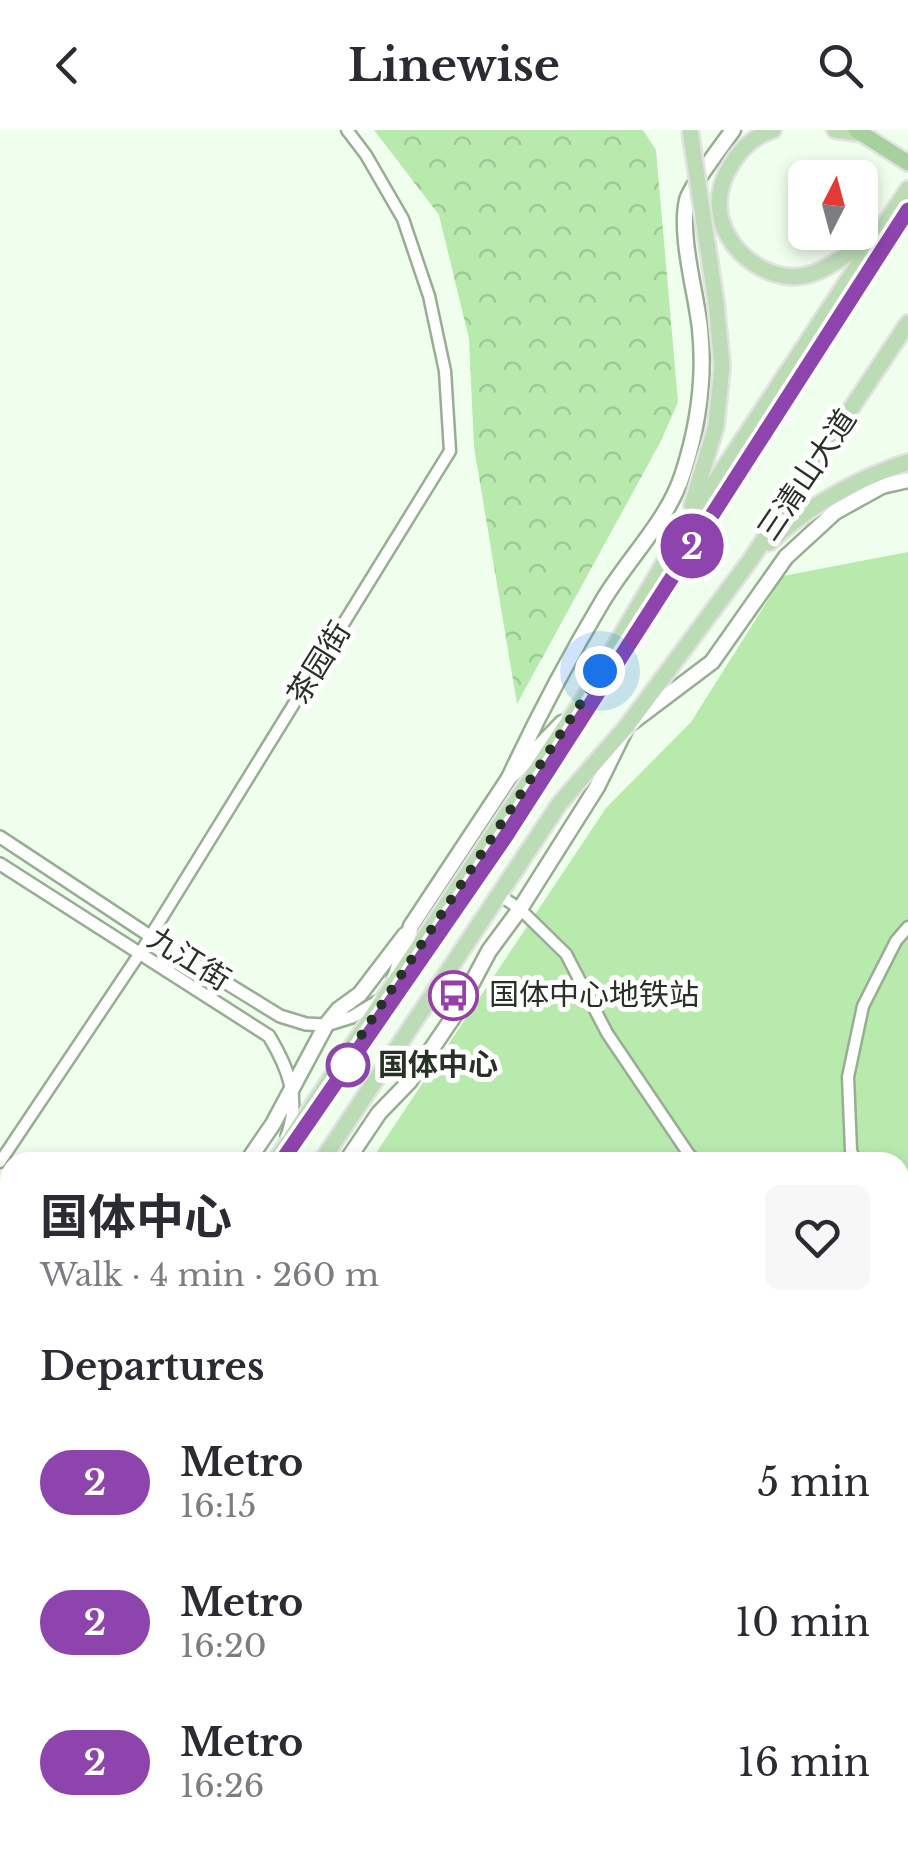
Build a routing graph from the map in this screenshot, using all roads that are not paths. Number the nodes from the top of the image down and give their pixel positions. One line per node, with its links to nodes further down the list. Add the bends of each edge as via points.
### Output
1 (347, 130): 24 (street, 茶园街, via 403,219 424,281 445,370 450,451)
2 (690, 130): 13 (main road, bridge, via 722,366 716,426)
3 (732, 130): 17 (main road, via 687,198 702,372 682,477 603,600)
4 (773, 130): 9 (main road, via 745,146 723,186 720,213 742,253 761,270 811,274)
5 (834, 130): 6 (main road)
6 (859, 132): 7 (highway)
7 (908, 164)
8 (908, 189): 9 (main road)
9 (882, 229): 13 (main road)
10 (908, 322): 14 (main road, 三清山大道)
11 (908, 462): 14 (main road, via 819,502)
12 (908, 480): 16 (main road, via 835,512 786,557 712,662)
13 (686, 524): 15 (main road)
14 (751, 559): 16 (main road, 三清山大道)
15 (583, 700): 17 (main road); 26 (main road)
16 (627, 726): 20 (main road, 三清山大道, via 560,803); 21 (main road, via 598,787)
17 (509, 778): 22 (main road)
18 (0, 836): 24 (street, 九江街)
19 (0, 864): 25 (street, 九江街)
20 (499, 896): 21 (street); 33 (main road, 三清山大道)
21 (520, 909): 34 (main road, via 447,1027); 35 (street, via 566,954 607,1033)
22 (411, 926): 26 (main road); 27 (main road, via 360,994)
23 (908, 927): 36 (street, via 863,1006 848,1077)
24 (150, 936): 25 (street, 茶园街); 27 (street, 九江街, via 280,1016)
25 (140, 954): 28 (street, 九江街, via 269,1036); 29 (street, 茶园街)
26 (390, 994): 27 (street); 32 (main road)
27 (326, 1026): 28 (main road)
28 (291, 1089): 30 (main road); 31 (street, 九江街, via 293,1120)
29 (7, 1152)
30 (253, 1152)
31 (280, 1152)
32 (282, 1152)
33 (328, 1152)
34 (353, 1152)
35 (687, 1152)
36 (852, 1152)

